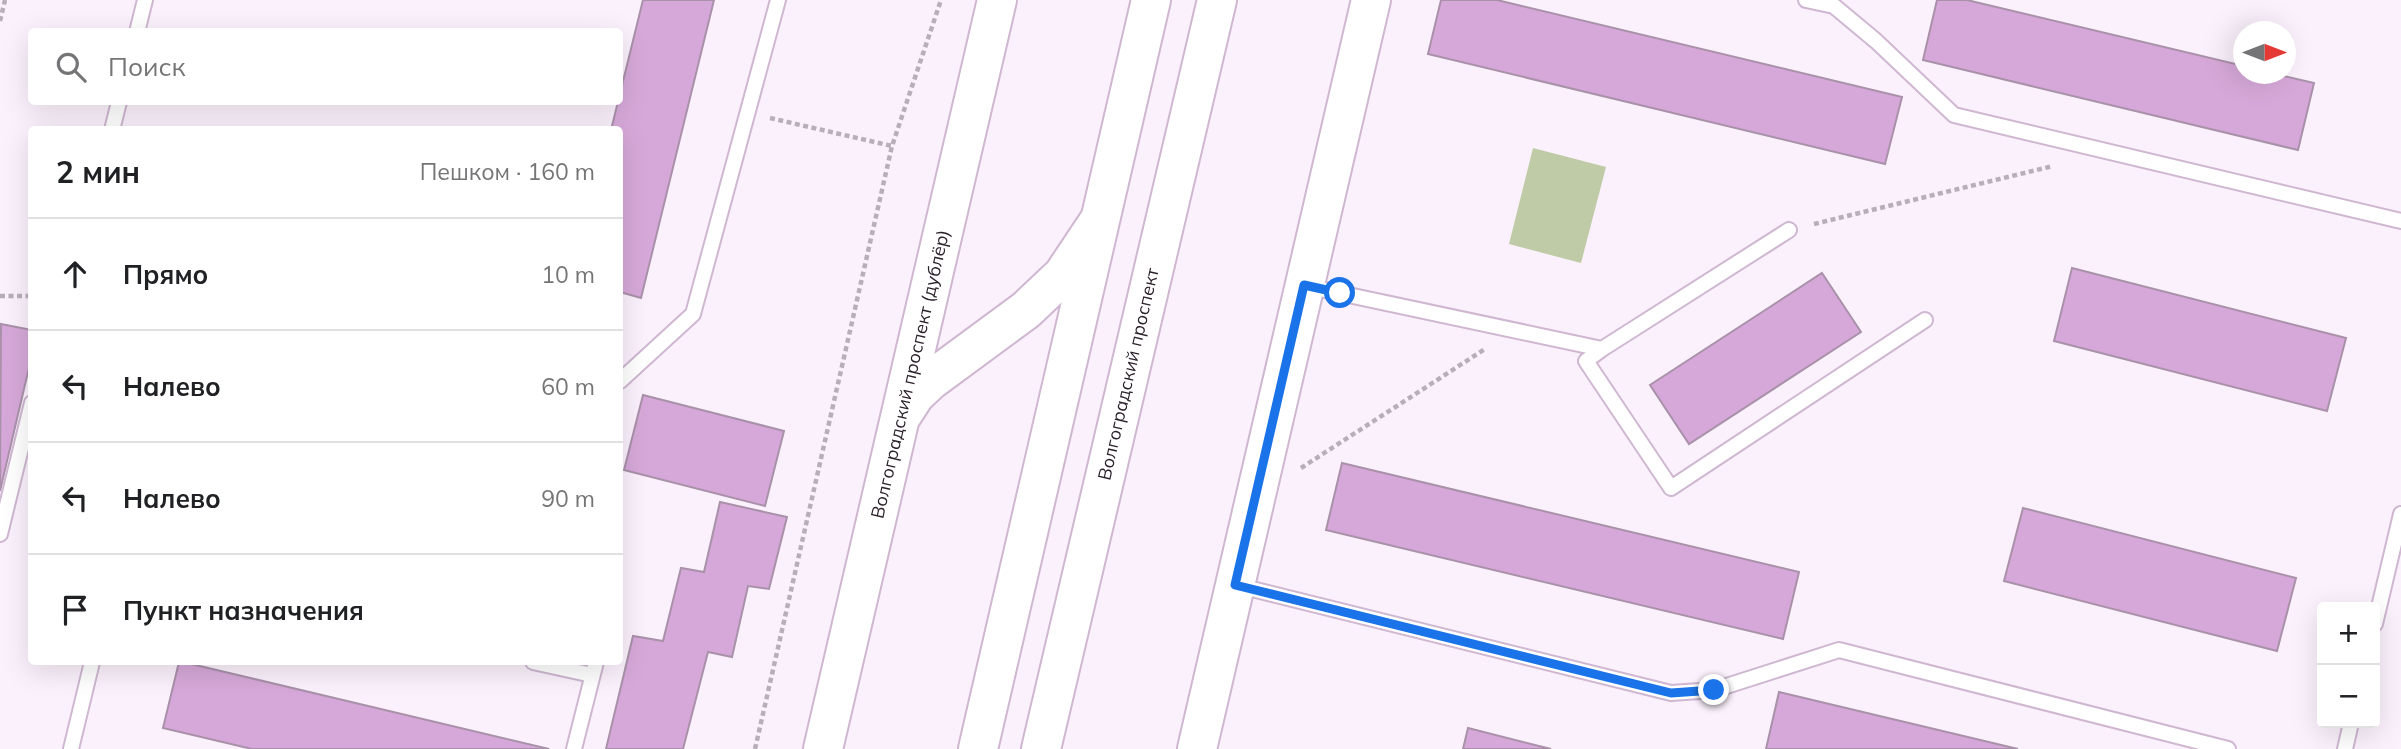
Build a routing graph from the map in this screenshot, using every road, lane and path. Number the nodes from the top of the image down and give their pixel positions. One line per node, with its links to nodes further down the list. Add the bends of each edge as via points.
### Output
1 (5, 0): 10 (path)
2 (145, 0): 11 (lane)
3 (778, 0): 13 (lane)
4 (941, 0): 16 (path)
5 (998, 0): 28 (street, Волгоградский проспект (дублёр))
6 (1151, 0): 17 (street)
7 (1217, 0): 43 (street, Волгоградский проспект)
8 (1371, 0): 20 (street)
9 (1806, 0): 15 (lane, via 1834,6 1954,116)
10 (0, 21)
11 (138, 28)
12 (118, 105): 14 (lane)
13 (748, 113): 16 (path); 26 (lane, via 693,314)
14 (113, 126)
15 (2075, 144): 18 (lane); 19 (path, via 2054,166)
16 (892, 146): 40 (path)
17 (1102, 216): 28 (street, via 1063,275 1026,310 931,380); 42 (street)
18 (2401, 220)
19 (1789, 230): 25 (lane)
20 (1304, 285): 24 (lane); 32 (street)
21 (0, 296): 22 (path)
22 (28, 296)
23 (1925, 320): 25 (lane, via 1671,488 1586,361)
24 (1513, 330): 25 (lane); 29 (path)
25 (1602, 349)
26 (623, 378)
27 (28, 419): 31 (lane)
28 (898, 421): 41 (street, Волгоградский проспект (дублёр))
29 (1298, 470)
30 (2401, 514): 33 (lane)
31 (0, 534)
32 (1235, 585): 44 (street); 45 (lane, via 1671,693 1714,690 1839,650)
33 (2380, 603)
34 (91, 665): 38 (lane)
35 (564, 665): 36 (lane)
36 (594, 668): 39 (lane)
37 (2350, 728): 46 (lane)
38 (71, 749)
39 (574, 749)
40 (755, 749)
41 (823, 749)
42 (978, 749)
43 (1041, 749)
44 (1197, 749)
45 (2228, 749)
46 (2345, 749)

